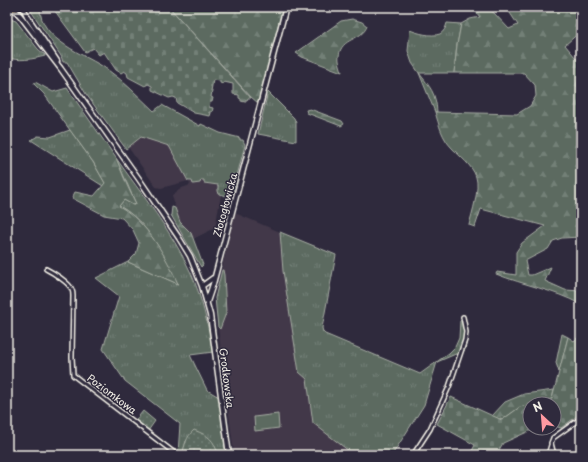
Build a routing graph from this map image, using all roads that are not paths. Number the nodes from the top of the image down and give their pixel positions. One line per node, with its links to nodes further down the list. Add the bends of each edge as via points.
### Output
1 (19, 7): 4 (main road)
2 (23, 7): 5 (main road)
3 (286, 7): 7 (main road, Złotogłowicka)
4 (9, 10): 5 (main road, via 17,12)
5 (61, 69): 8 (main road, Grodkowska, via 175,232 190,256)
6 (46, 270): 15 (street, Poziomkowa, via 72,290 73,375)
7 (214, 276): 8 (main road, via 207,280); 9 (main road, Złotogłowicka); 10 (main road)
8 (199, 278): 10 (main road, Grodkowska)
9 (213, 284): 10 (main road); 11 (main road, Złotogłowicka)
10 (202, 286): 11 (main road, Grodkowska)
11 (207, 303): 16 (main road, Grodkowska, via 212,322)
12 (464, 317): 17 (street, via 465,340 449,387 430,429)
13 (581, 418): 14 (street, via 556,435)
14 (551, 443): 18 (street); 19 (street)
15 (177, 455)
16 (229, 455)
17 (413, 455)
18 (548, 455)
19 (554, 455)

